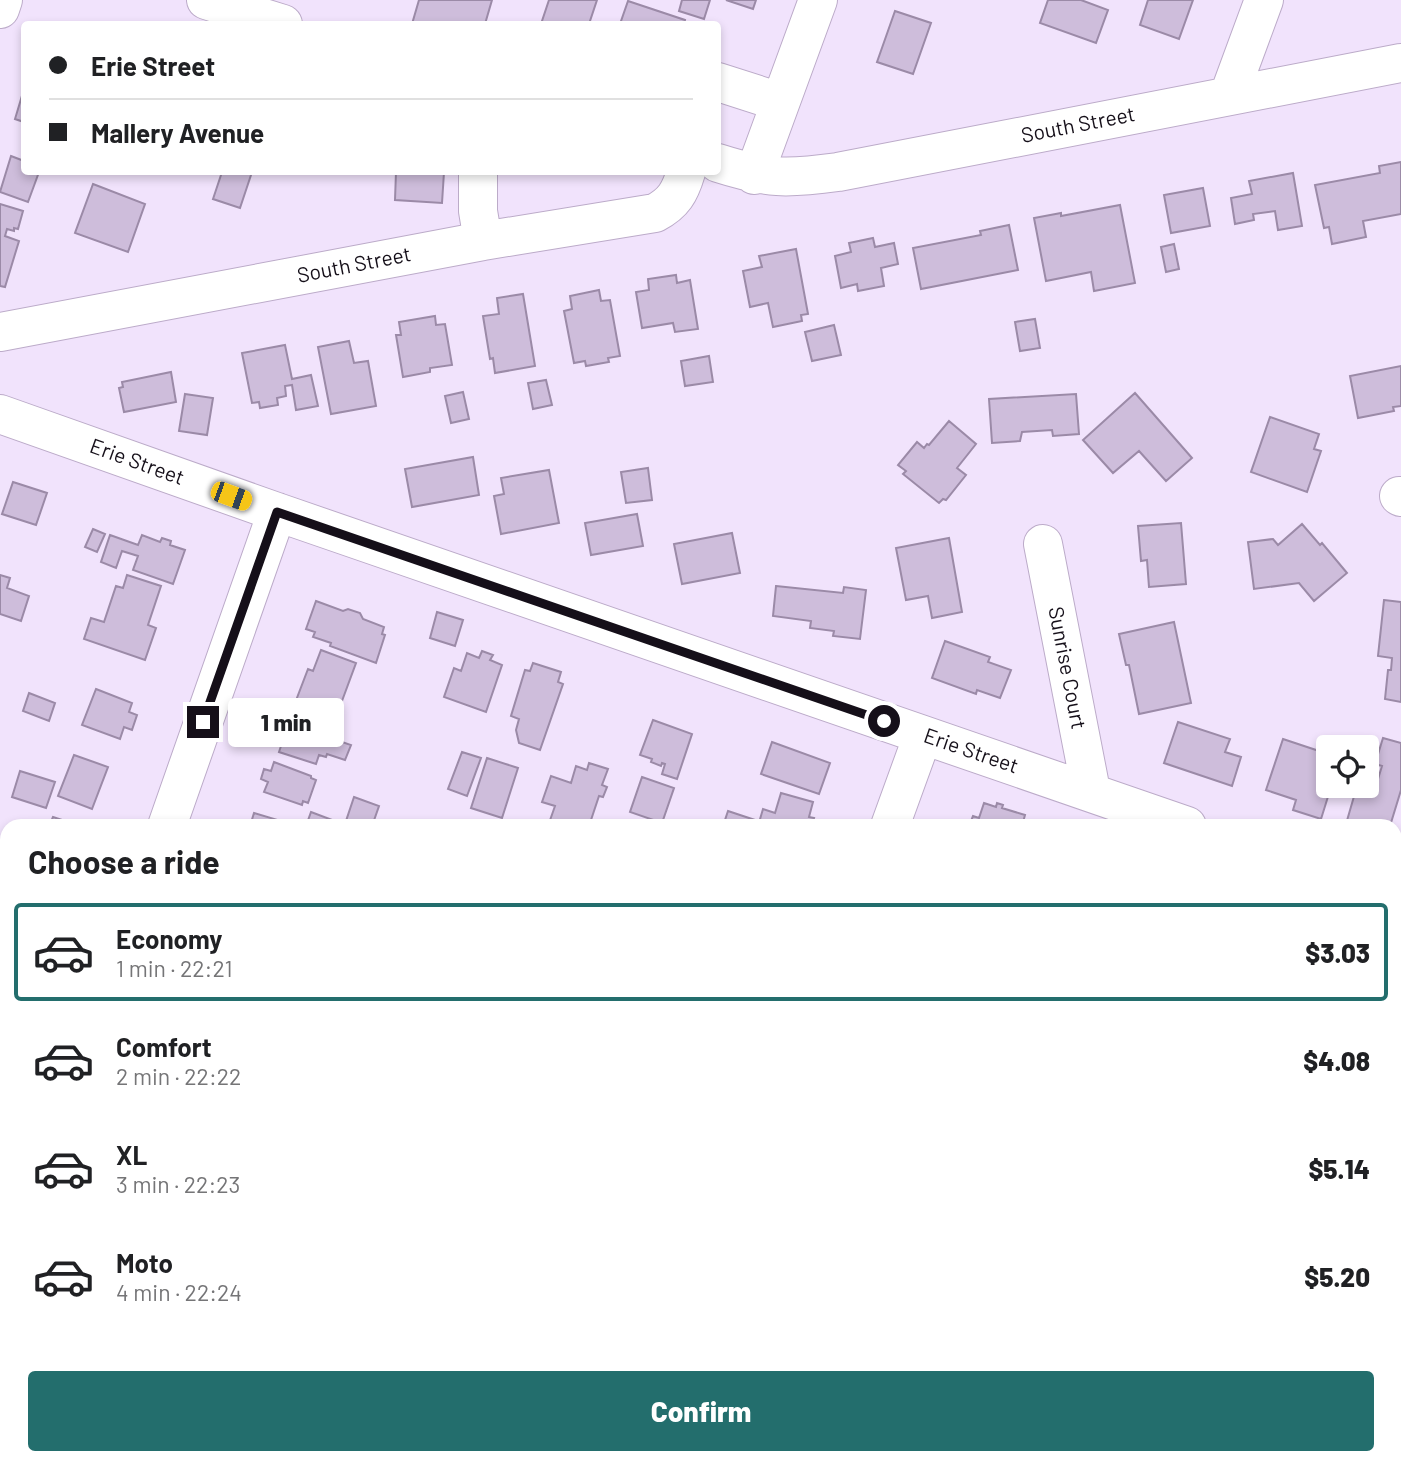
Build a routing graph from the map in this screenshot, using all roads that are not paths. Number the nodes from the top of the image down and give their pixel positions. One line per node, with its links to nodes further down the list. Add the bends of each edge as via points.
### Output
1 (3, 0): 5 (street)
2 (206, 0): 6 (street)
3 (818, 0): 10 (street)
4 (1264, 0): 9 (street)
5 (0, 9)
6 (272, 21)
7 (1401, 63): 9 (street, South Street)
8 (721, 83): 10 (street)
9 (1229, 95): 14 (street, South Street, via 838,172 790,178)
10 (780, 102): 14 (street)
11 (721, 164): 14 (street, South Street)
12 (478, 175): 15 (street)
13 (685, 175): 15 (street, South Street, via 679,194 655,213)
14 (754, 175)
15 (483, 241): 16 (street, South Street)
16 (0, 332)
17 (0, 414): 18 (street, Erie Street)
18 (277, 512): 20 (street, Erie Street); 22 (street)
19 (1043, 544): 21 (street, Sunrise Court)
20 (923, 735): 21 (street, Erie Street); 23 (street)
21 (1091, 791): 24 (street, Erie Street)
22 (169, 819)
23 (893, 819)
24 (1168, 819)

